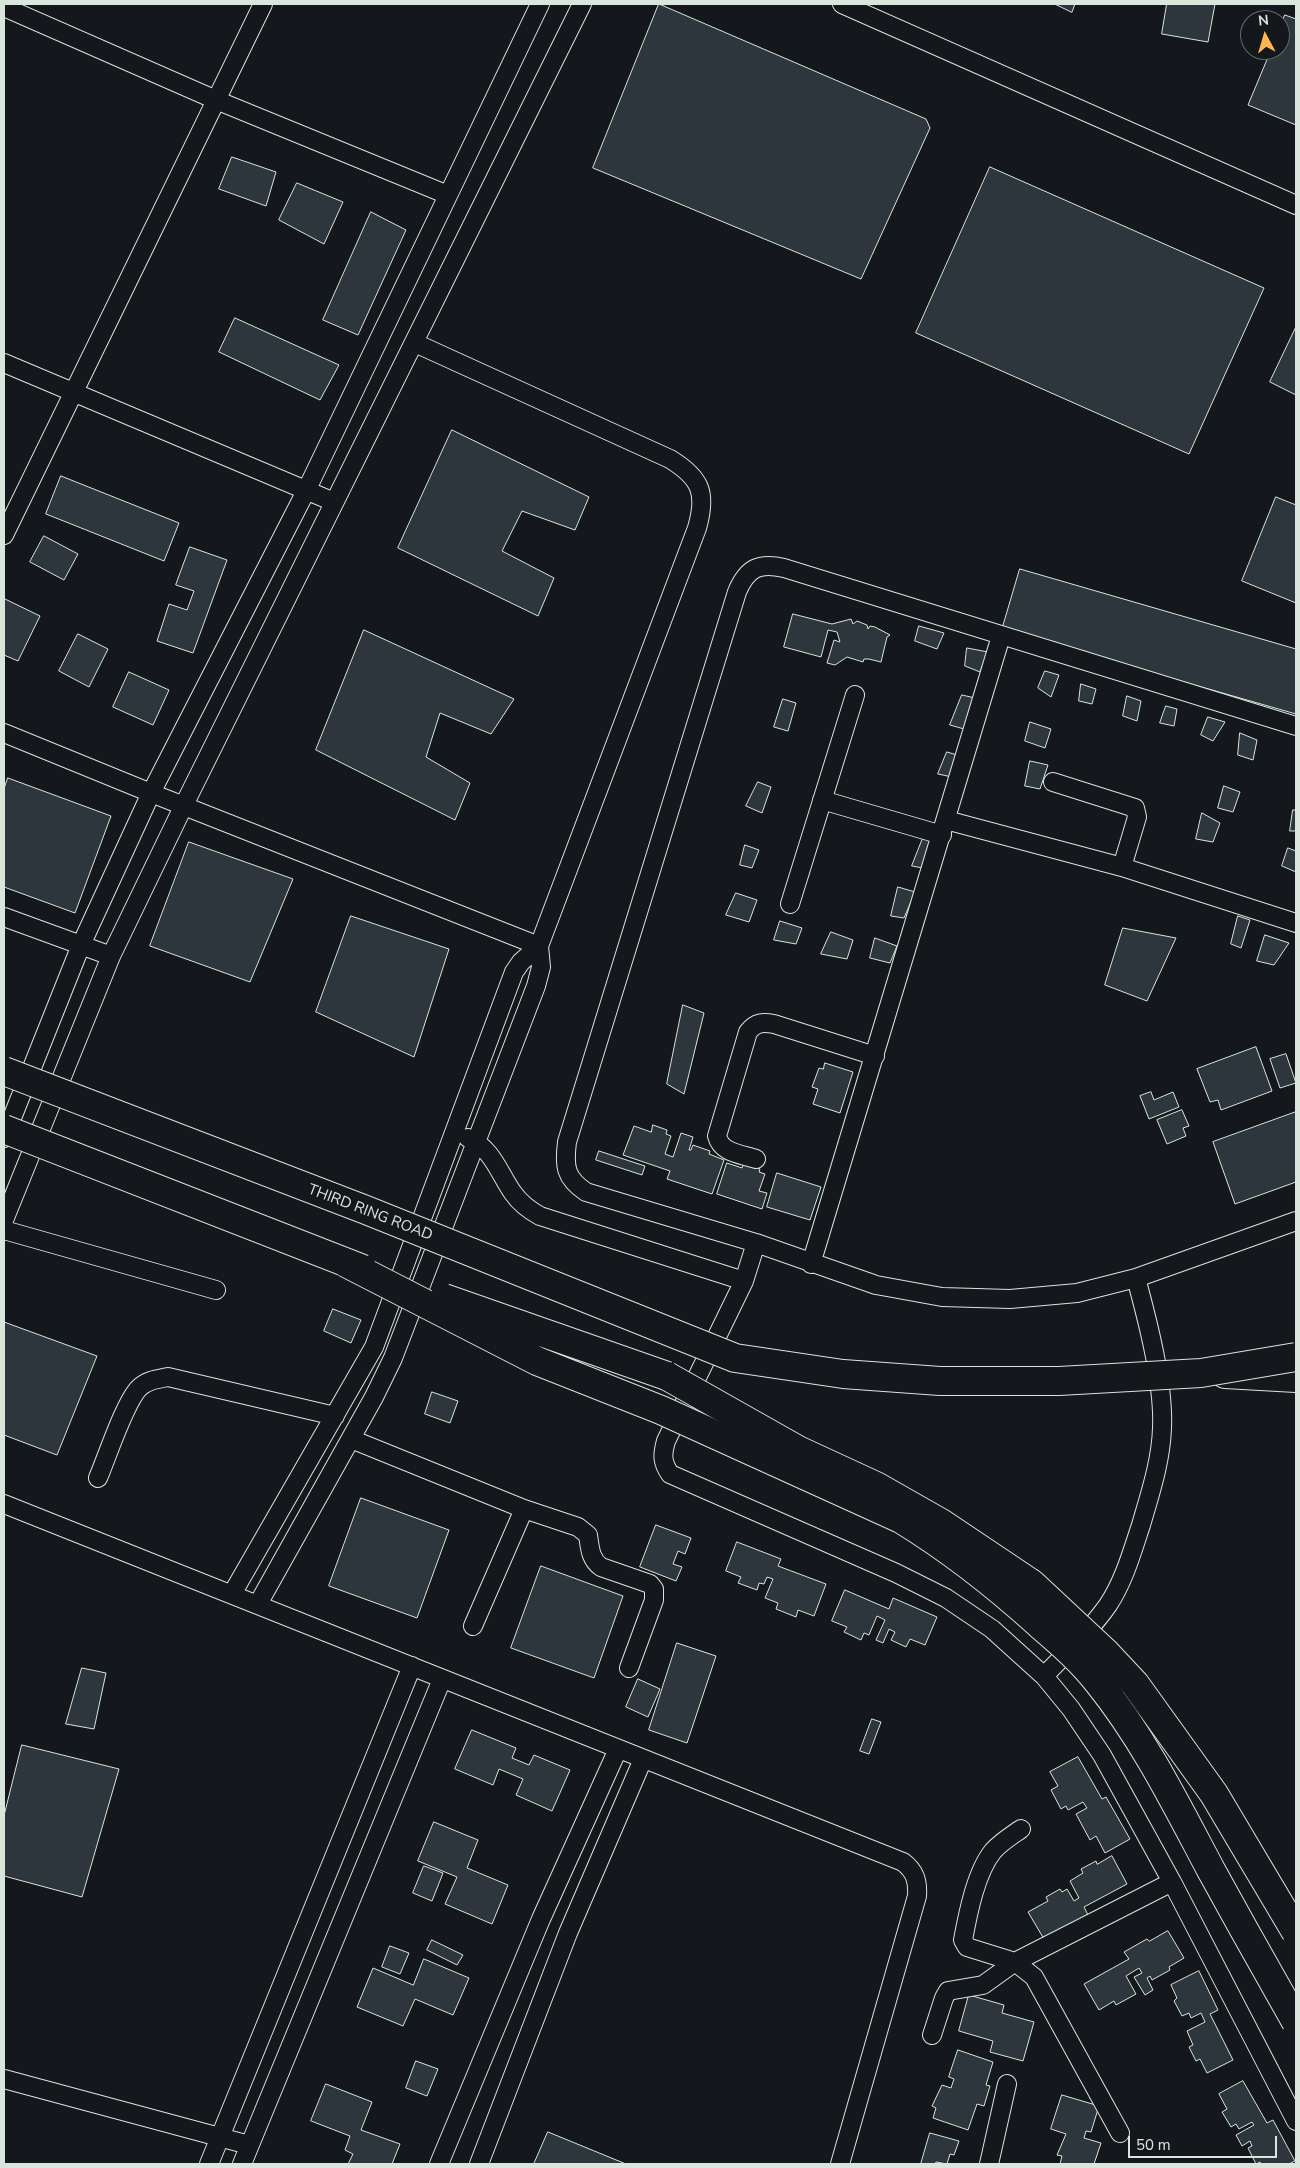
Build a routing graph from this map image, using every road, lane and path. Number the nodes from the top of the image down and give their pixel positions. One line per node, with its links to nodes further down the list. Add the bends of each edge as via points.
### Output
1 (263, 4): 6 (street)
2 (540, 4): 7 (street)
3 (582, 4): 9 (street)
4 (842, 4): 8 (street)
5 (4, 7): 6 (street)
6 (216, 100): 7 (street); 11 (street)
7 (448, 195): 12 (street)
8 (1296, 205)
9 (415, 343): 13 (street); 29 (street, via 670,459 688,470 700,487 703,508 697,528)
10 (4, 362): 11 (street)
11 (73, 391): 12 (street); 14 (street)
12 (307, 489): 13 (street); 20 (street)
13 (334, 502): 22 (street)
14 (4, 535)
15 (1001, 636): 17 (street); 23 (street); 41 (street, via 772,565 760,566 741,581 567,1142 565,1164 572,1180 586,1192)
16 (855, 695): 21 (street)
17 (1296, 726)
18 (4, 733): 20 (street)
19 (1053, 782): 24 (street, via 1135,808 1137,817)
20 (151, 794): 22 (street); 28 (street)
21 (822, 800): 23 (street); 25 (street)
22 (184, 805): 29 (street); 30 (street)
23 (944, 828): 24 (street); 31 (street)
24 (1122, 867): 27 (street)
25 (790, 904)
26 (4, 916): 28 (street)
27 (1296, 923)
28 (81, 945): 30 (street); 35 (street)
29 (539, 946): 34 (street, via 514,972); 36 (street, via 541,967 536,986)
30 (111, 956): 38 (street)
31 (875, 1056): 37 (street, via 774,1024 758,1023 752,1027 717,1136 726,1150); 43 (street)
32 (4, 1072): 48 (highway, THIRD RING ROAD, bridge, via 366,1210 735,1358 843,1374 940,1381 1059,1381)
33 (4, 1129): 42 (highway, bridge)
34 (454, 1132): 36 (street); 50 (street, via 374,1347)
35 (4, 1138)
36 (477, 1142): 45 (street, via 493,1159 514,1195 540,1216); 51 (street, via 393,1358)
37 (756, 1159)
38 (4, 1220)
39 (1296, 1221): 44 (street)
40 (4, 1230): 46 (street)
41 (756, 1244): 43 (street); 45 (street)
42 (346, 1263): 66 (highway, bridge, via 667,1376 798,1450 942,1523 1032,1584 1135,1684 1214,1794); 68 (highway, bridge, via 537,1361 661,1410 901,1519 1006,1594 1071,1652 1126,1720 1177,1805)
43 (811, 1264): 44 (street, via 876,1285 952,1297 1010,1299 1077,1293)
44 (1136, 1278): 60 (street, via 1161,1396 1162,1428 1151,1488 1116,1592 1096,1621)
45 (744, 1281): 60 (street, via 666,1441 664,1464 670,1474 946,1598 992,1629)
46 (216, 1290)
47 (1296, 1357): 48 (highway, bridge)
48 (1201, 1373): 49 (highway, bridge)
49 (1296, 1378)
50 (335, 1416): 52 (street, via 168,1377 153,1380 130,1400); 55 (street)
51 (351, 1439): 54 (street); 56 (street)
52 (98, 1478)
53 (4, 1504): 55 (street)
54 (524, 1510): 57 (street); 59 (street, via 584,1531 596,1563 646,1582 654,1589 654,1600)
55 (232, 1594): 56 (street)
56 (258, 1604): 58 (street)
57 (473, 1626)
58 (412, 1666): 61 (street); 74 (street)
59 (629, 1668)
60 (1044, 1676): 65 (street, via 1102,1755)
61 (442, 1679): 62 (street); 75 (street)
62 (618, 1749): 63 (street); 78 (street, via 541,1919)
63 (643, 1760): 79 (street, via 568,1933); 80 (street, via 903,1862 916,1877 917,1896)
64 (1021, 1829): 67 (street, via 1000,1845 984,1865 963,1940 967,1946)
65 (1172, 1882): 67 (street); 72 (street)
66 (1296, 1932)
67 (1015, 1962): 69 (street, via 982,1985 948,1991); 73 (street, via 1029,1971 1039,1984)
68 (1296, 2022)
69 (932, 2035)
70 (4, 2079): 74 (street)
71 (1008, 2084): 81 (street)
72 (1296, 2121)
73 (1120, 2133)
74 (220, 2137): 75 (street); 76 (street)
75 (250, 2145): 77 (street)
76 (209, 2164)
77 (242, 2164)
78 (440, 2164)
79 (479, 2164)
80 (840, 2164)
81 (989, 2164)

